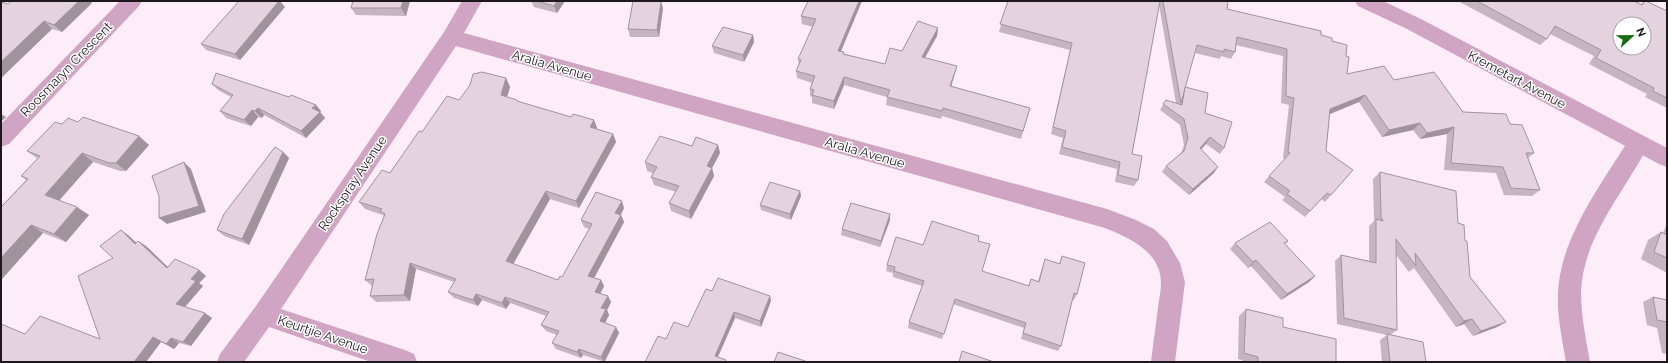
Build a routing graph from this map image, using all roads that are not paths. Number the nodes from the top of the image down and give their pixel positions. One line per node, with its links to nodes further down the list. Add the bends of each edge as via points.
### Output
1 (132, 1): 5 (street, Roosmaryn Crescent)
2 (472, 1): 4 (street, Rockspray Avenue)
3 (1365, 1): 6 (street, Kremetart Avenue, via 1414,24)
4 (451, 37): 8 (street, Rockspray Avenue); 11 (street, Aralia Avenue, via 1108,219 1128,227 1146,236 1159,248 1168,264 1173,282)
5 (1, 138)
6 (1638, 144): 7 (street, Kremetart Avenue); 12 (street, via 1584,236 1574,260 1570,301)
7 (1667, 158)
8 (264, 314): 9 (street, Rockspray Avenue); 10 (street, Keurtjie Avenue)
9 (229, 362)
10 (405, 362)
11 (1163, 362)
12 (1578, 362)

